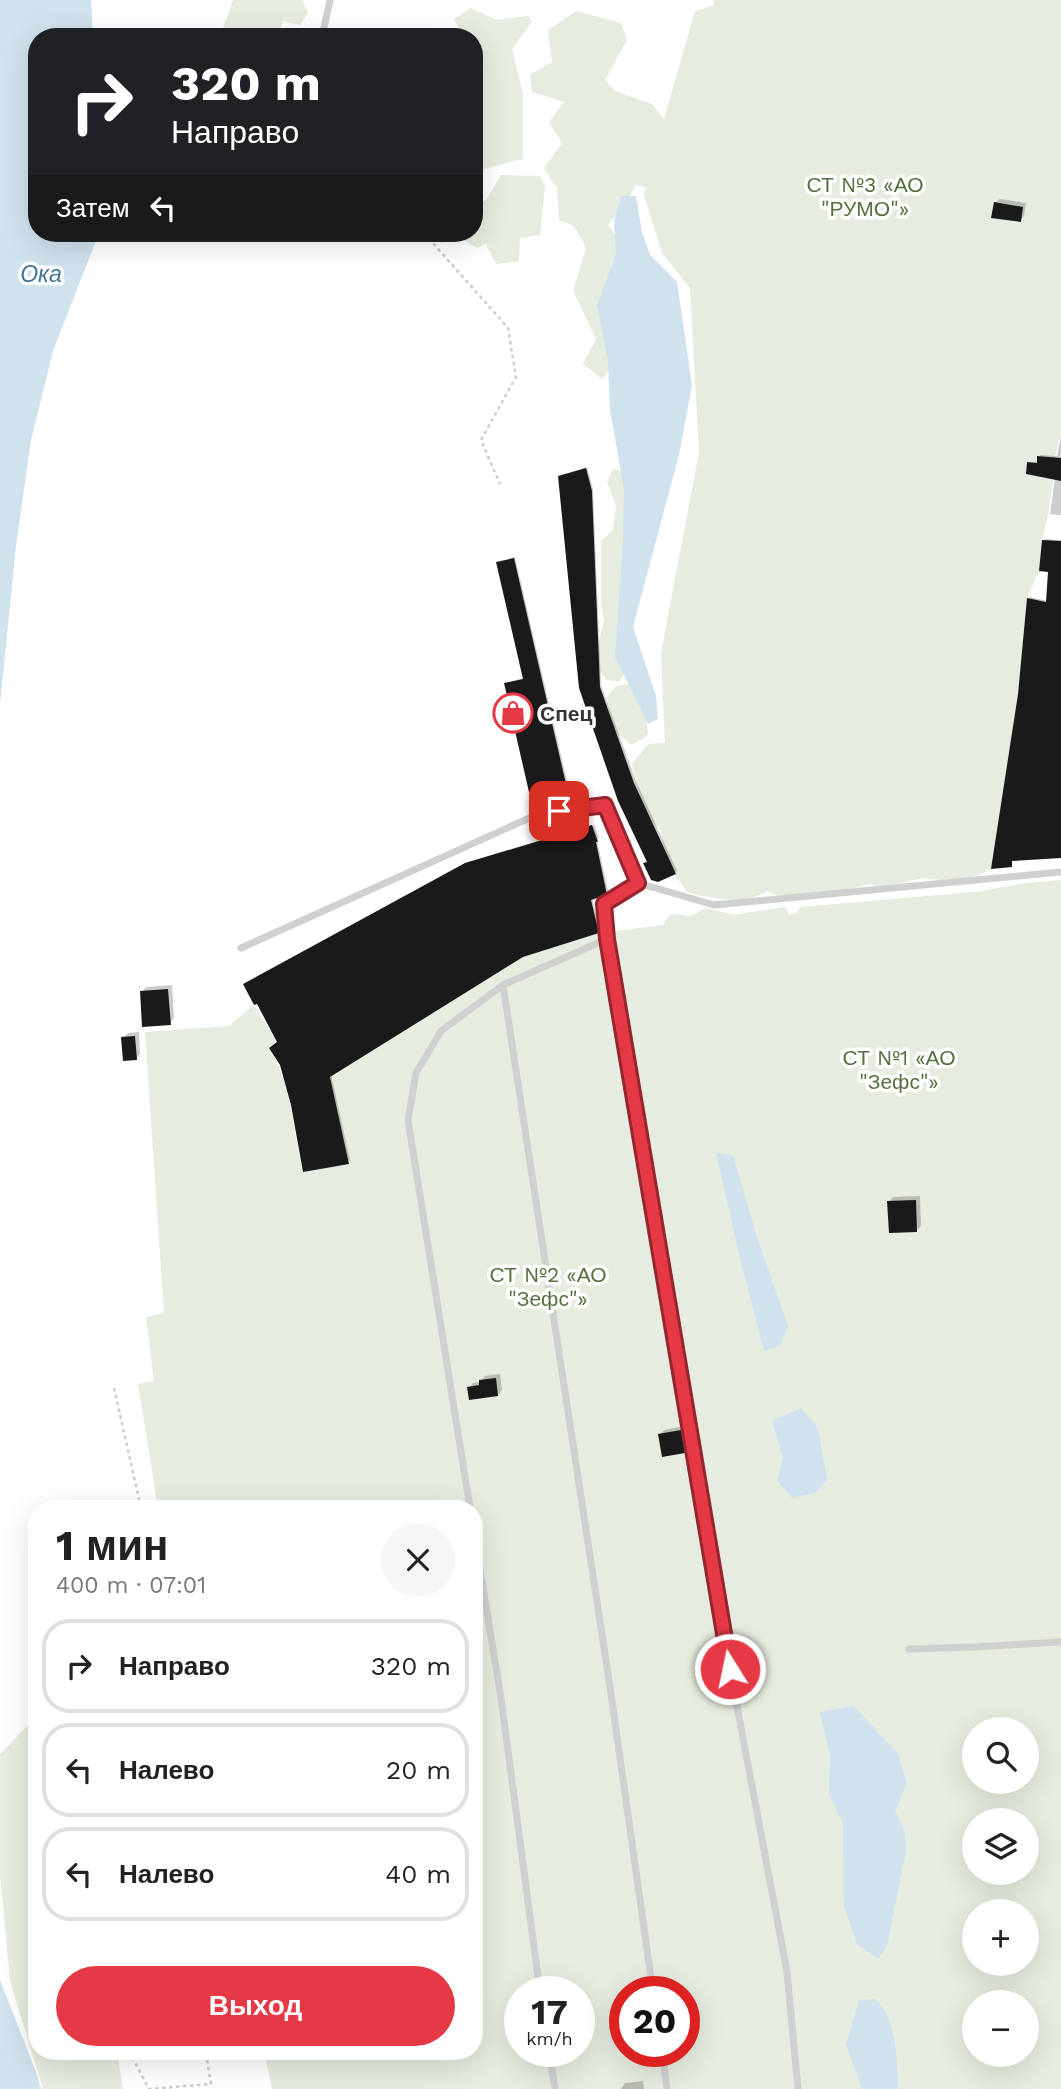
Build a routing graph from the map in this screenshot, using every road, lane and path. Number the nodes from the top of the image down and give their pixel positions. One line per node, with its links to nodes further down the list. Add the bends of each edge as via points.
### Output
1 (330, 0): 2 (lane)
2 (324, 28)
3 (432, 242): 4 (path, via 508,328 516,377 481,440)
4 (500, 484)
5 (1061, 872): 6 (lane, via 714,905)
6 (638, 883): 7 (lane, via 604,904); 8 (lane, via 605,805 536,815)
7 (607, 939): 9 (lane); 24 (lane, via 730,1669 787,1972)
8 (242, 948)
9 (503, 985): 12 (lane, via 441,1031 416,1073 408,1120); 17 (lane)
10 (114, 1388): 11 (path)
11 (139, 1500)
12 (469, 1500)
13 (483, 1587): 16 (lane)
14 (1061, 1642): 15 (lane)
15 (909, 1649)
16 (538, 1976)
17 (651, 1976)
18 (134, 2060): 19 (path, via 149,2089 211,2084)
19 (206, 2060)
20 (552, 2067): 22 (lane)
21 (664, 2067): 23 (lane)
22 (555, 2089)
23 (667, 2089)
24 (798, 2089)

